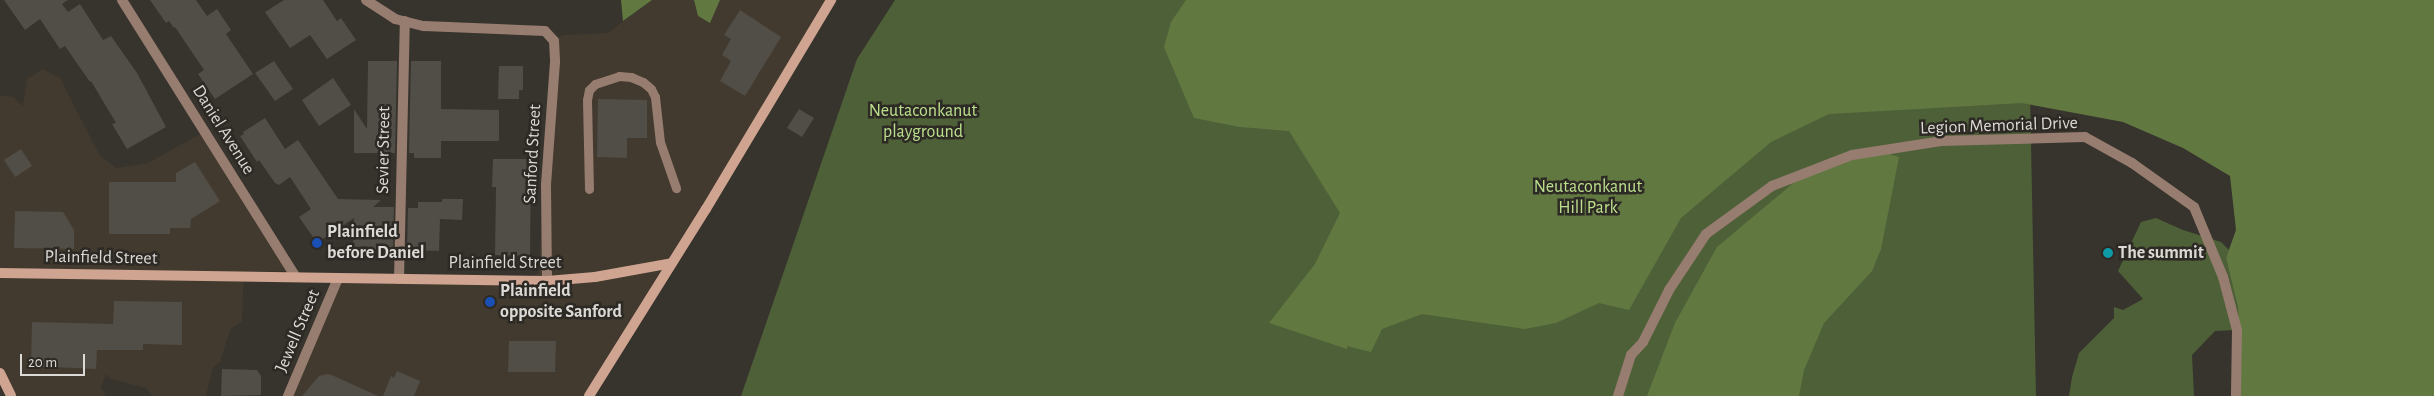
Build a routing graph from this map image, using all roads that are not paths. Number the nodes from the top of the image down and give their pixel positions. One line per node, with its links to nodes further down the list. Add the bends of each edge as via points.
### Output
1 (122, 0): 9 (street, Daniel Avenue)
2 (366, 0): 4 (street, via 380,11)
3 (830, 0): 7 (main road)
4 (405, 21): 11 (street, Sevier Street); 12 (street, Sanford Street, via 424,26 545,31 554,41 546,185)
5 (676, 188): 6 (lane, via 660,142 655,96 643,82 620,76 595,84 589,90)
6 (589, 189)
7 (672, 263): 12 (main road, Plainfield Street, via 595,277); 16 (main road)
8 (0, 273): 9 (main road, Plainfield Street)
9 (296, 277): 10 (main road, Plainfield Street)
10 (338, 278): 11 (main road, Plainfield Street); 15 (street, Jewell Street)
11 (399, 279): 12 (main road, Plainfield Street)
12 (546, 281)
13 (0, 373): 14 (main road)
14 (11, 396)
15 (288, 396)
16 (589, 396)
17 (1618, 396): 18 (street, Legion Memorial Drive, via 1631,355 1643,342 1669,290 1706,234 1772,186 1852,155 1941,141 2085,137 2132,163 2194,207 2223,277 2238,330)
18 (2236, 396)

